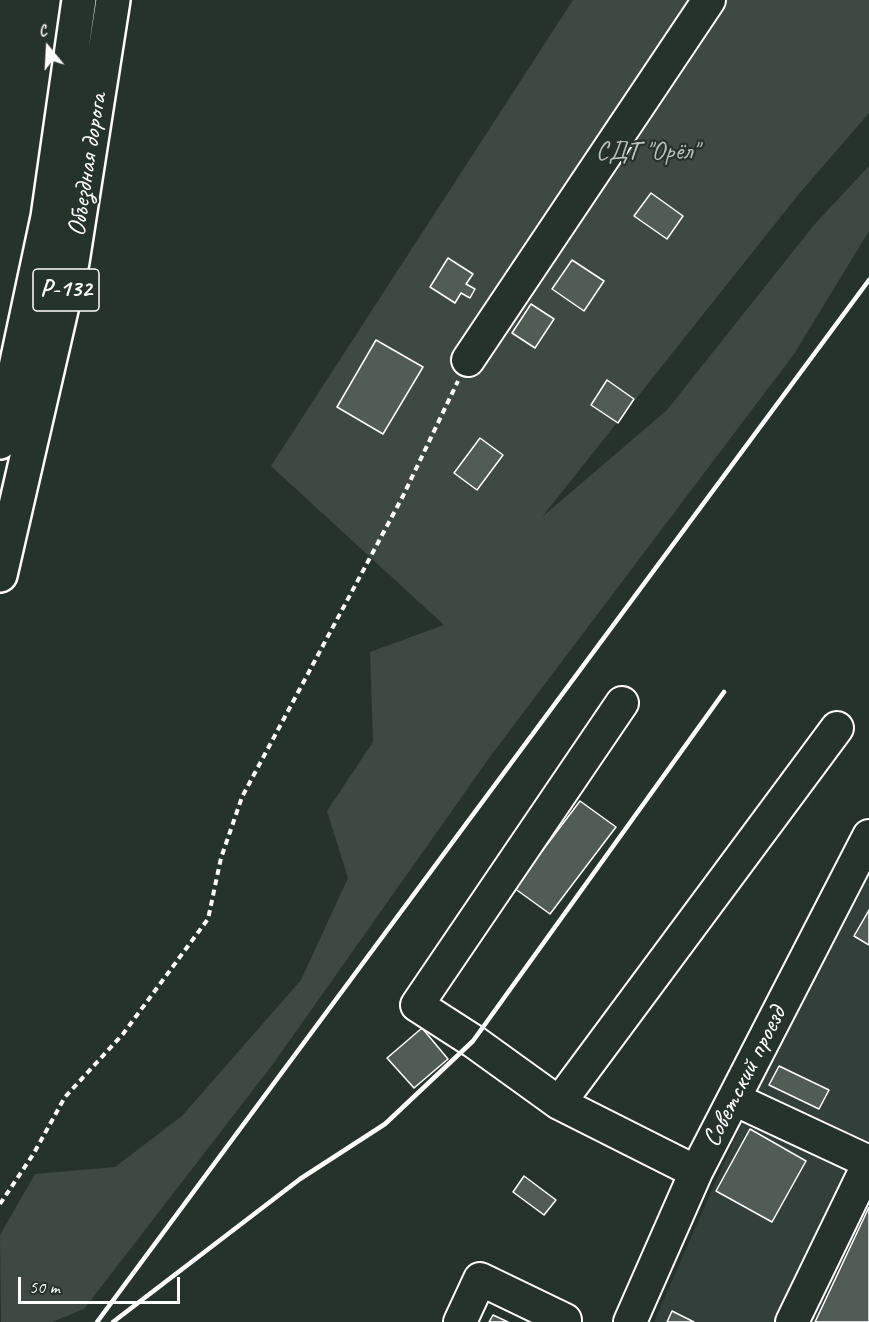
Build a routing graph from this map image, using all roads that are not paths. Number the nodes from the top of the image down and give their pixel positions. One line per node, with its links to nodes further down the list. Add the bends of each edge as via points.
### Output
1 (80, 0): 5 (highway, Объездная дорога / Р-132, via 48,217)
2 (113, 0): 6 (highway, Объездная дорога / Р-132, via 72,262)
3 (709, 0): 4 (street)
4 (468, 360)
5 (0, 442)
6 (0, 575)
7 (622, 703): 11 (street, via 417,1005)
8 (837, 728): 11 (street)
9 (869, 836): 10 (street, Советский проезд)
10 (734, 1099): 12 (street); 13 (street, Советский проезд)
11 (559, 1103): 13 (street)
12 (869, 1163): 17 (street)
13 (696, 1172): 16 (street, Советский проезд)
14 (460, 1322): 15 (street, via 480,1279)
15 (564, 1322)
16 (630, 1322)
17 (792, 1322)

